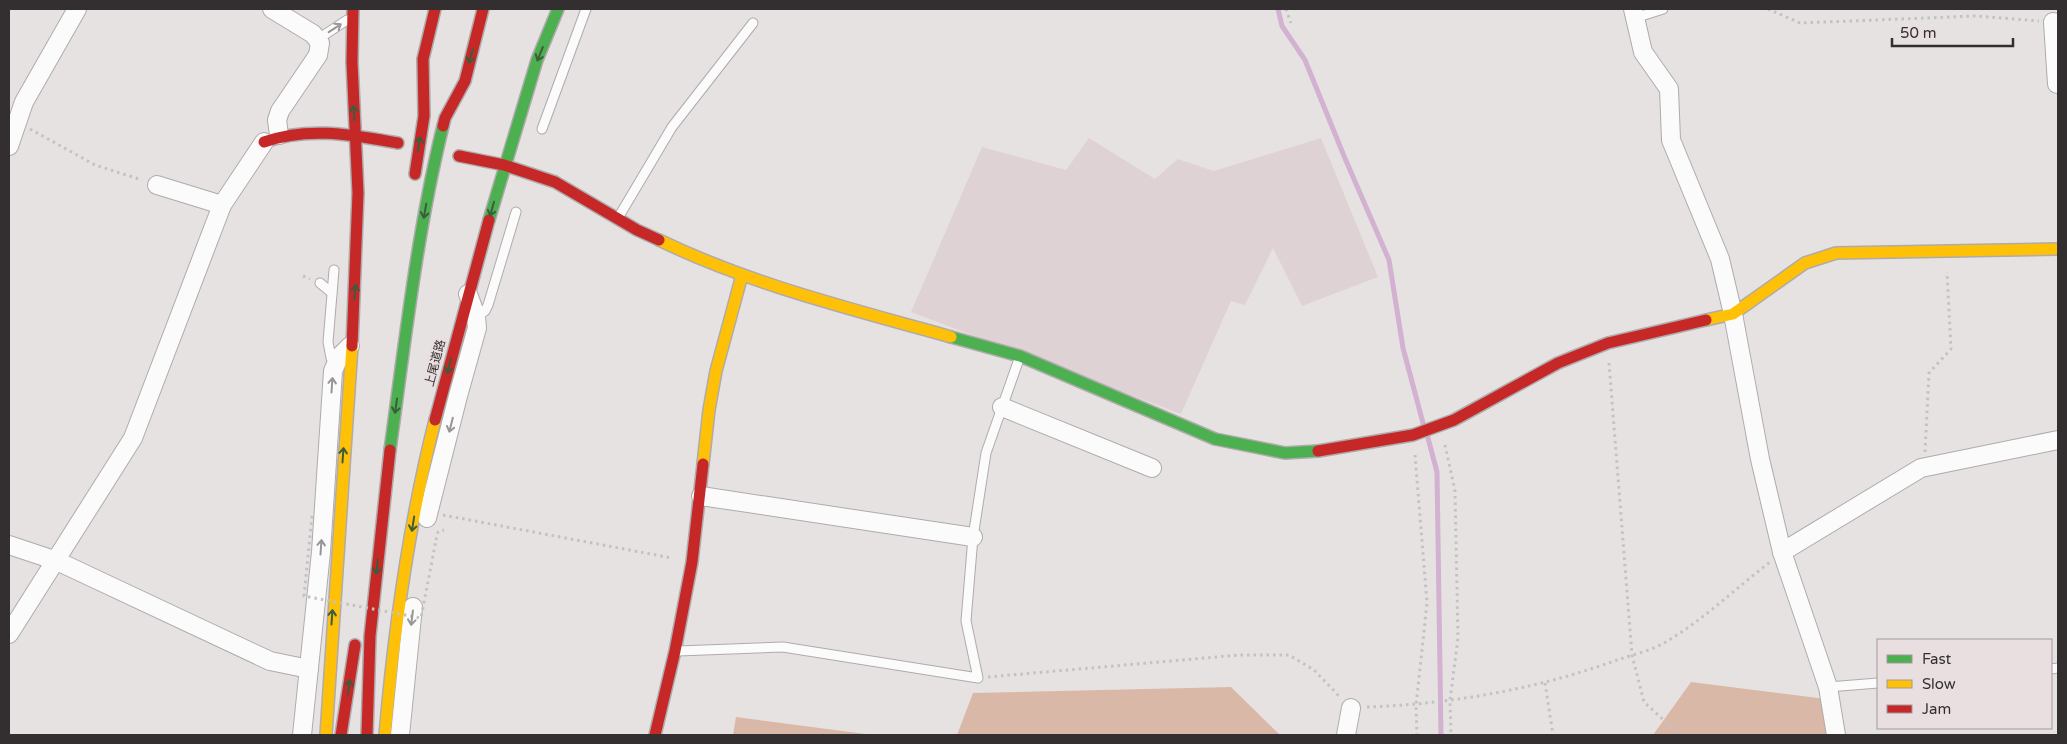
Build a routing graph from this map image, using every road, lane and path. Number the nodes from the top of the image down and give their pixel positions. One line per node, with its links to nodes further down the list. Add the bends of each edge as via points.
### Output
1 (77, 9): 17 (street, via 24,102)
2 (272, 9): 15 (street)
3 (434, 9): 25 (main road, one-way to 3, via 424,116 423,59)
4 (483, 9): 73 (main road, one-way to 73, via 465,80 445,118 419,246 383,503 370,636)
5 (558, 9): 24 (main road, 上尾道路, one-way to 24, via 537,60)
6 (586, 9): 18 (lane)
7 (1286, 9): 14 (path)
8 (1663, 9): 11 (lane)
9 (1768, 9): 12 (path, via 1800,24 1975,16)
10 (353, 13): 15 (lane, one-way to 10); 19 (main road, one-way to 10)
11 (1634, 13): 37 (street, via 1644,52 1669,89 1671,140 1720,259)
12 (2056, 22): 16 (street)
13 (753, 23): 29 (lane, via 672,127)
14 (1290, 23)
15 (318, 39): 20 (street, via 318,55 280,112)
16 (2058, 84)
17 (17, 122): 22 (street); 26 (path, via 95,164)
18 (542, 129)
19 (356, 136): 20 (main road, via 308,132); 21 (main road); 40 (main road, one-way to 19, via 359,188)
20 (271, 138): 27 (street)
21 (398, 143)
22 (9, 146)
23 (459, 156): 24 (main road)
24 (504, 165): 29 (main road, via 555,182); 36 (main road, 上尾道路, one-way to 36)
25 (414, 182)
26 (157, 185): 27 (street)
27 (222, 205): 56 (street, via 133,438)
28 (516, 212): 38 (lane, via 488,306)
29 (618, 218): 33 (main road, via 689,256)
30 (2058, 249): 31 (main road)
31 (1946, 251): 37 (main road, via 1836,253 1805,263); 47 (path, via 1951,349 1929,373)
32 (334, 270): 35 (lane)
33 (742, 275): 41 (main road, via 791,292); 49 (main road, via 716,371)
34 (320, 283): 35 (lane)
35 (332, 293): 42 (lane, via 328,342 331,358)
36 (468, 294): 38 (street); 74 (main road, 上尾道路, one-way to 74, via 428,448 414,518 391,664)
37 (1733, 314): 39 (main road); 55 (street, via 1760,459)
38 (476, 316): 50 (street, one-way to 50, via 478,328)
39 (1608, 343): 44 (main road, via 1558,363); 61 (path)
40 (350, 346): 42 (street); 71 (main road, one-way to 40)
41 (1020, 356): 43 (lane); 45 (main road, via 1215,439 1285,453 1320,452)
42 (337, 363): 62 (street, one-way to 42, via 321,552 333,371)
43 (1002, 407): 48 (street); 53 (lane, via 986,453)
44 (1441, 425): 45 (main road); 67 (path, via 1455,491 1458,638)
45 (1413, 435): 68 (path, via 1427,603)
46 (2058, 440): 47 (street)
47 (1924, 467): 55 (street)
48 (1152, 468)
49 (701, 496): 53 (street); 57 (main road)
50 (428, 512): 57 (path); 75 (street, one-way to 75, via 412,617)
51 (312, 516): 52 (path, bridge, via 304,596 421,618 438,532)
52 (444, 530)
53 (973, 538): 63 (lane, via 966,621)
54 (9, 545): 56 (street)
55 (1782, 552): 61 (path, via 1677,634 1662,644); 66 (street)
56 (57, 561): 59 (street); 62 (street, via 270,661)
57 (692, 562): 60 (main road)
58 (356, 630): 72 (main road, one-way to 58)
59 (9, 634)
60 (675, 651): 63 (lane, via 783,647); 76 (main road)
61 (1632, 655): 64 (path); 81 (path, via 1644,702)
62 (309, 669): 70 (street)
63 (978, 678): 69 (path, via 1239,655 1289,655 1314,670)
64 (1545, 683): 67 (path); 80 (path)
65 (1877, 683): 66 (lane)
66 (1828, 687): 82 (street)
67 (1450, 700): 68 (path); 79 (path)
68 (1416, 706): 69 (path); 78 (path)
69 (1351, 708): 77 (street)
70 (302, 735)
71 (326, 735)
72 (341, 735)
73 (367, 735)
74 (385, 735)
75 (400, 735)
76 (655, 735)
77 (1346, 735)
78 (1417, 735)
79 (1451, 735)
80 (1552, 735)
81 (1680, 735)
82 (1836, 735)

